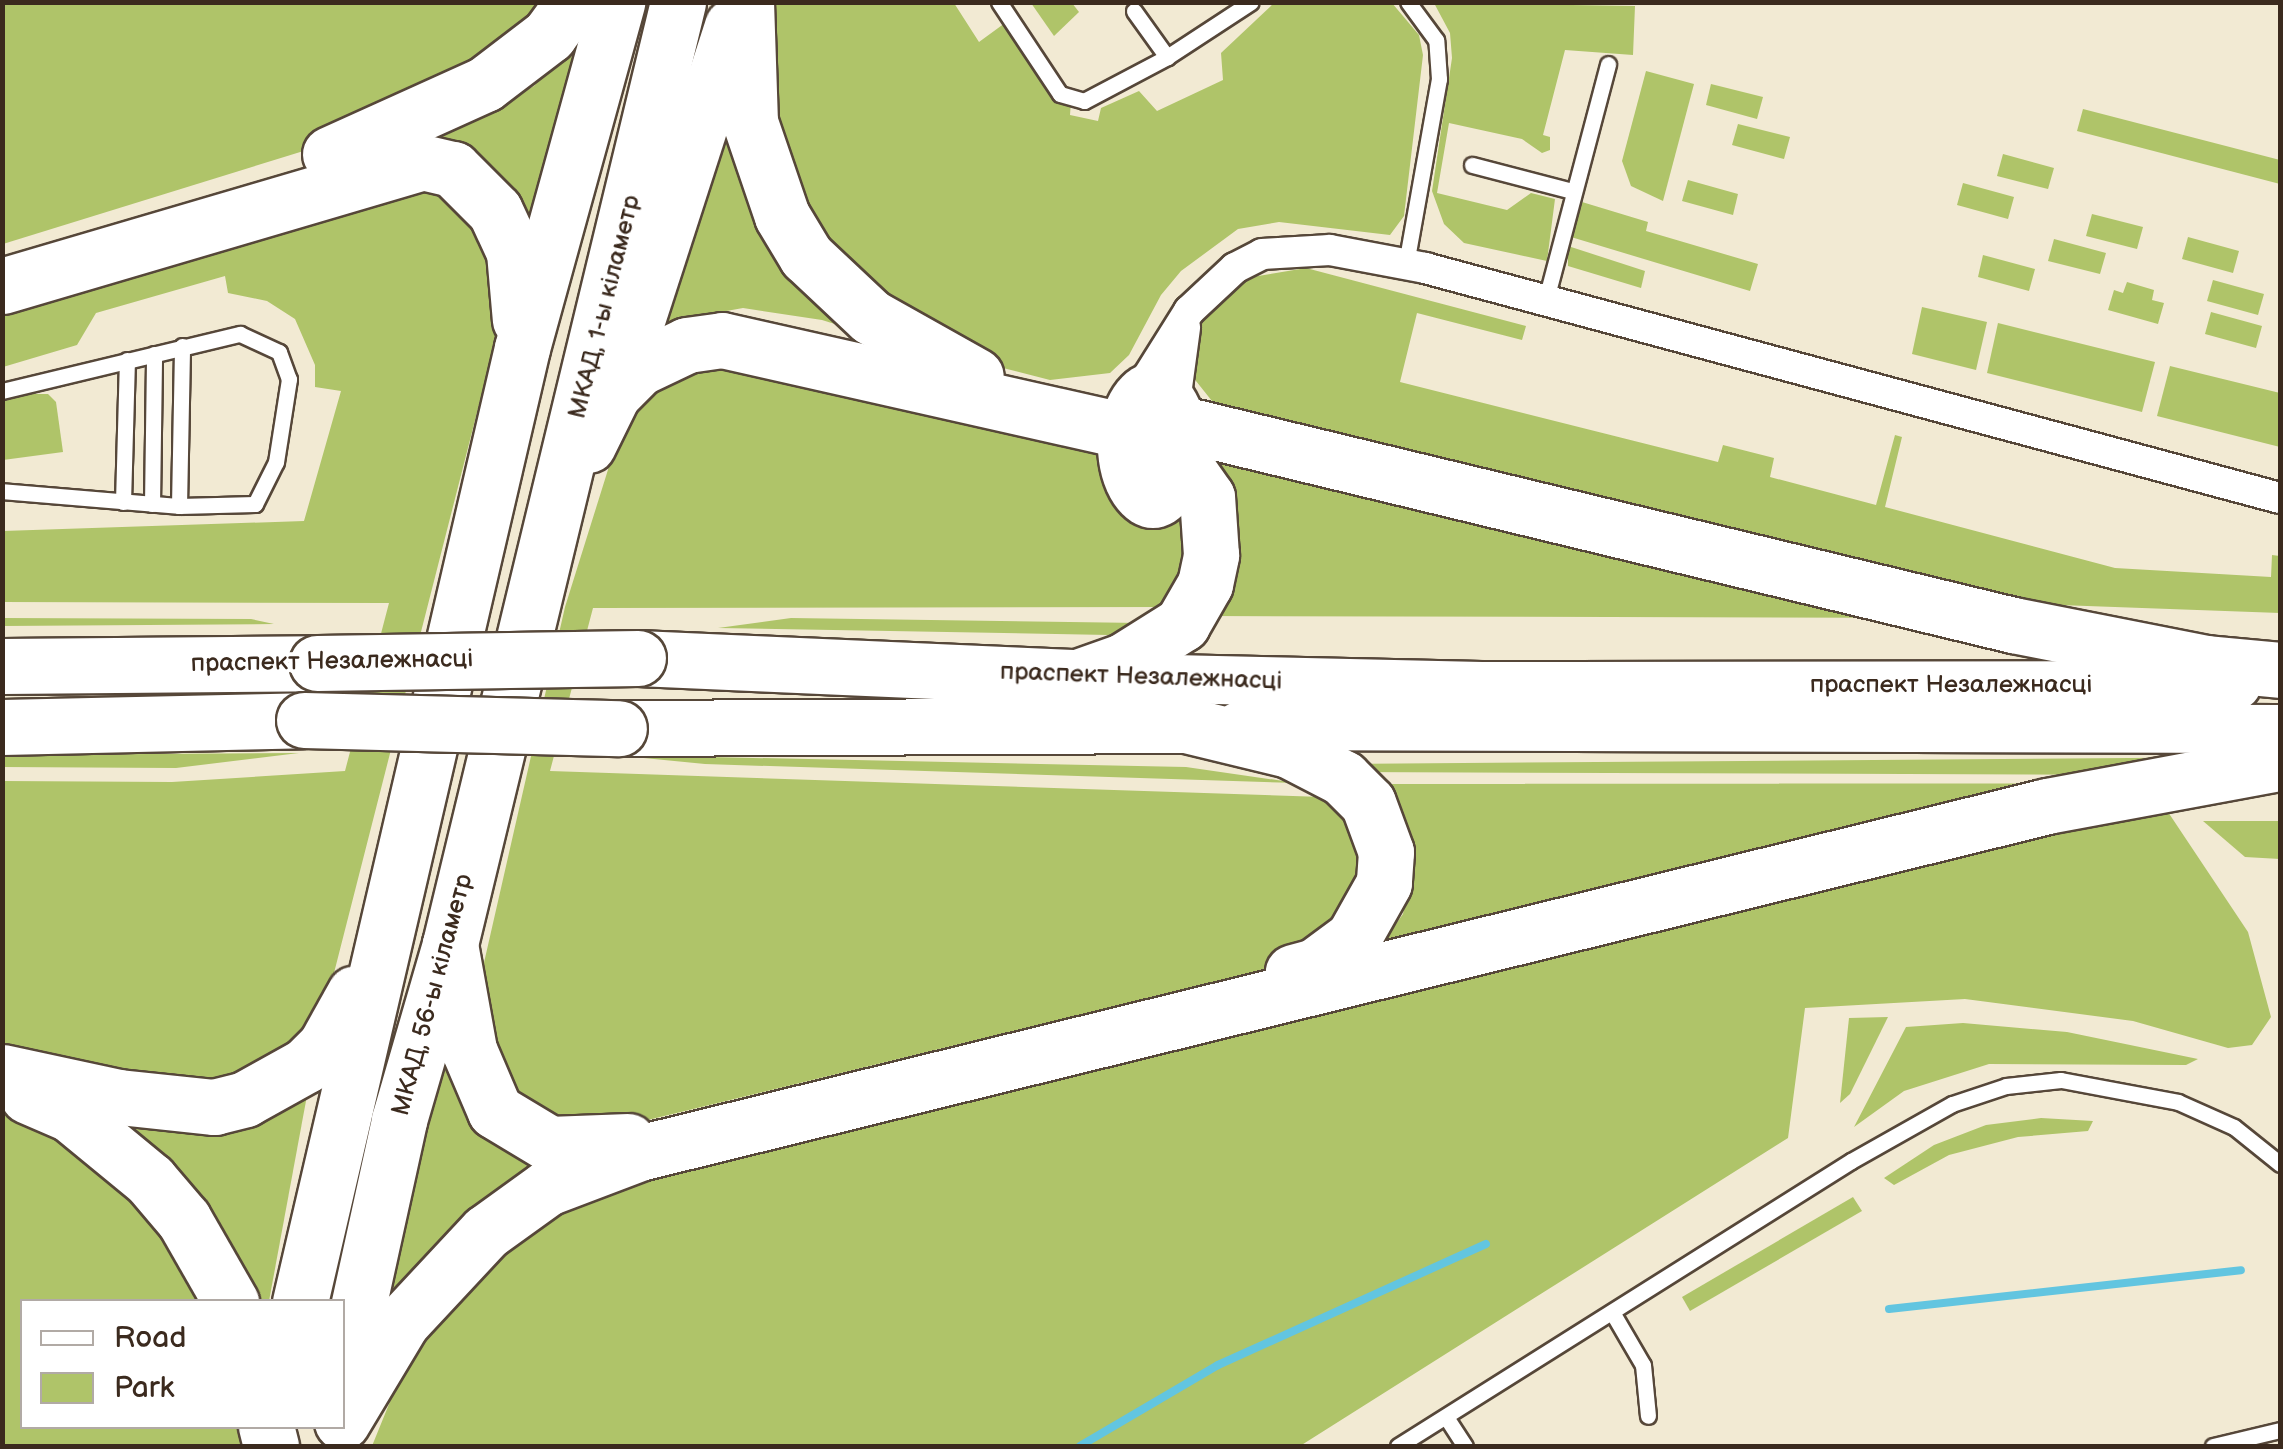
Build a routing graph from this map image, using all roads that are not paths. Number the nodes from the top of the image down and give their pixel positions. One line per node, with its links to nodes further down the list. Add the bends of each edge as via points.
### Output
1 (573, 2): 13 (highway, via 520,59 398,129 249,183)
2 (617, 2): 18 (highway)
3 (678, 2): 29 (highway, МКАД, 1-ы кіламетр)
4 (743, 2): 22 (highway); 23 (highway, via 750,122 764,175 790,229 833,288 926,352 988,382)
5 (999, 2): 9 (lane, via 1060,94 1084,101)
6 (1251, 2): 9 (lane)
7 (1408, 2): 14 (lane, via 1436,40 1439,79)
8 (1134, 10): 9 (lane)
9 (1167, 57)
10 (1608, 64): 12 (lane)
11 (1472, 165): 12 (lane)
12 (1572, 191): 16 (lane)
13 (2, 256)
14 (1406, 264): 16 (street); 23 (street, via 1330,250 1262,254 1189,310)
15 (2, 286): 18 (highway, via 422,162 452,170 495,211 514,252)
16 (1545, 303): 25 (street)
17 (182, 346): 19 (lane); 28 (lane); 28 (lane, via 240,334 261,340 279,352 289,379 267,491 255,504 238,507)
18 (522, 348): 40 (highway)
19 (154, 354): 20 (lane); 27 (lane)
20 (127, 360): 21 (lane); 26 (lane)
21 (2, 392)
22 (612, 394): 23 (highway, via 661,355 722,340); 29 (highway)
23 (1152, 417): 32 (highway, via 2014,625 2207,663); 33 (highway, via 1207,497 1213,524 1204,584 1182,624 1122,661)
24 (2, 490): 26 (lane)
25 (2280, 498)
26 (123, 502): 27 (lane)
27 (152, 504): 28 (lane)
28 (179, 506)
29 (554, 516): 30 (highway, МКАД, 1-ы кіламетр)
30 (530, 611): 39 (highway, МКАД, 56-ы кіламетр)
31 (2, 666): 33 (highway, праспект Незалежнасці, bridge, via 638,658)
32 (2280, 670)
33 (1078, 677): 34 (main road, праспект Незалежнасці, via 1482,686)
34 (2280, 685)
35 (1186, 725): 36 (highway, праспект Незалежнасці, bridge, via 619,728 304,720); 37 (main road, праспект Незалежнасці); 39 (highway, via 1290,750 1342,778 1382,826 1384,882 1372,912 1352,938 1315,966 622,1142 585,1145 550,1144 495,1111 469,1050)
36 (2, 727)
37 (2280, 730)
38 (2280, 763): 50 (highway, via 2048,806 639,1153 547,1188 486,1232 402,1322)
39 (450, 944): 47 (highway, МКАД, 56-ы кіламетр, via 399,1120)
40 (376, 952): 41 (highway, via 326,1046 245,1100 179,1106); 45 (highway)
41 (2, 1072)
42 (2, 1084): 44 (highway, via 70,1114 116,1147 184,1220)
43 (2280, 1164): 46 (lane, via 2234,1126 2178,1102 2061,1080 2006,1086 1952,1104 1851,1161)
44 (229, 1299)
45 (301, 1299)
46 (1612, 1312): 48 (lane, via 1643,1365); 49 (lane)
47 (345, 1366)
48 (1648, 1416)
49 (1446, 1417): 52 (lane); 53 (lane)
50 (345, 1418)
51 (2280, 1430): 54 (lane)
52 (1398, 1446)
53 (1465, 1446)
54 (2213, 1446)

